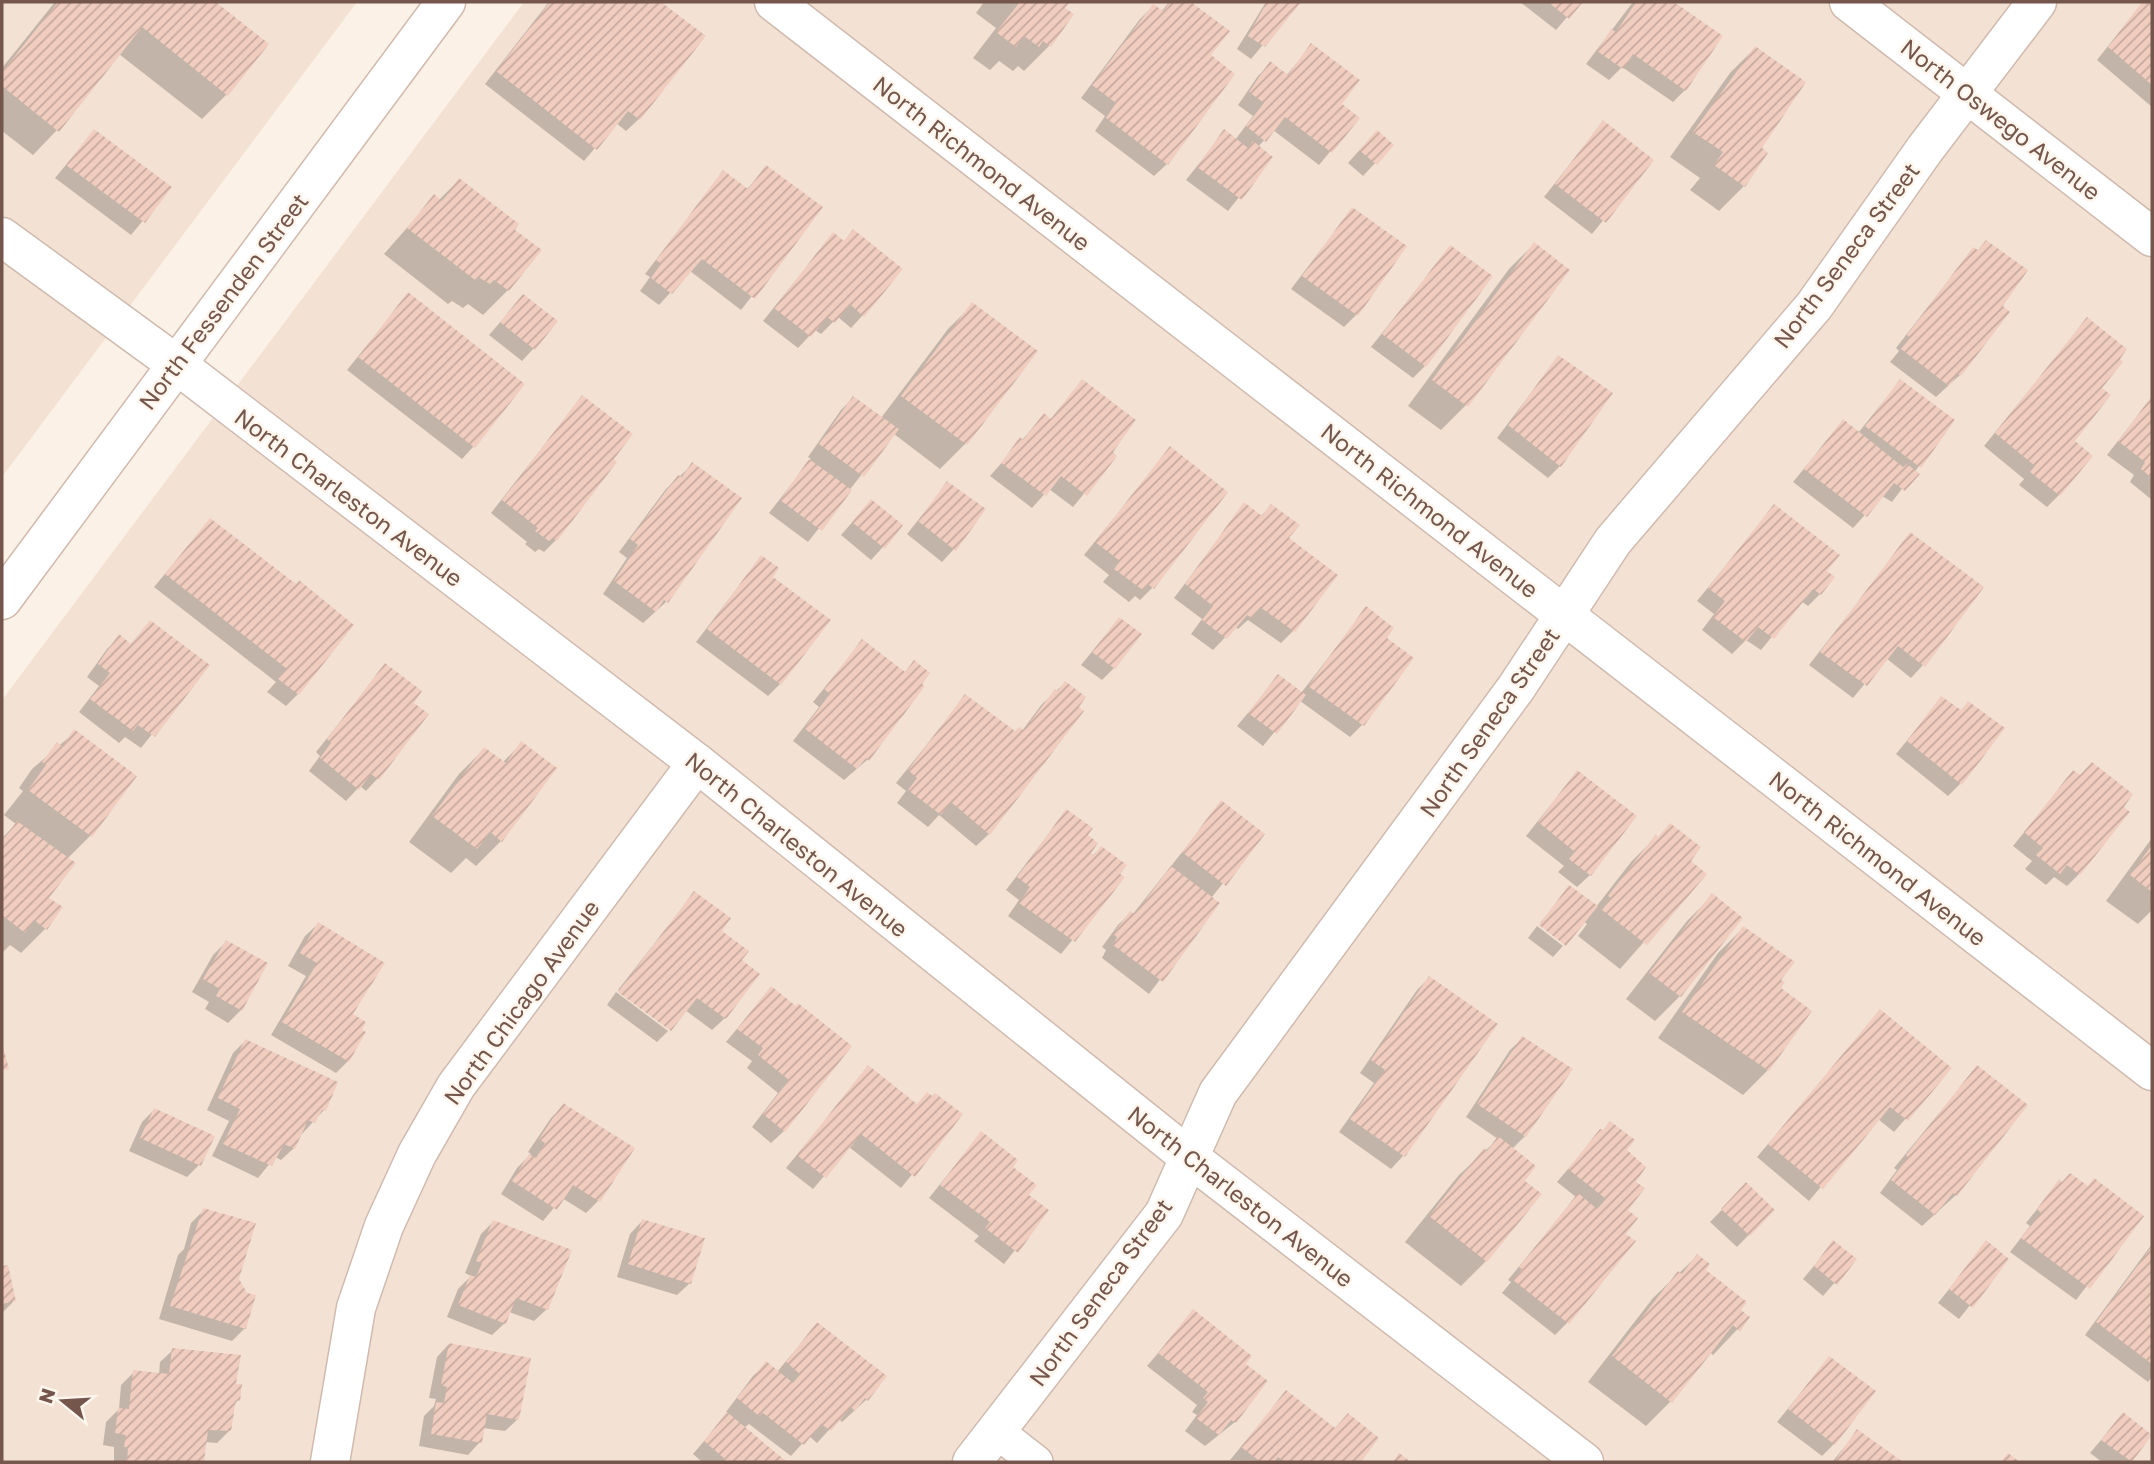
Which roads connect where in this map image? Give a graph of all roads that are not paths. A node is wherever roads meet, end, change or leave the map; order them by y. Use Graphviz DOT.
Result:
graph roads {
  1 [pos="446,2"];
  2 [pos="774,2"];
  3 [pos="1849,2"];
  4 [pos="2037,2"];
  5 [pos="1968,93"];
  6 [pos="2,237"];
  7 [pos="2152,237"];
  8 [pos="176,364"];
  9 [pos="2,600"];
  10 [pos="1565,614"];
  11 [pos="697,763"];
  12 [pos="2152,1071"];
  13 [pos="1189,1157"];
  14 [pos="996,1431"];
  15 [pos="330,1462"];
  16 [pos="972,1462"];
  17 [pos="1036,1462"];
  18 [pos="1584,1462"];
  1 -- 8 [label="street, North Fessenden Street"];
  2 -- 10 [label="street, North Richmond Avenue"];
  3 -- 5 [label="street, North Oswego Avenue"];
  4 -- 5 [label="street, North Seneca Street"];
  5 -- 7 [label="street, North Oswego Avenue"];
  5 -- 10 [label="street, North Seneca Street"];
  6 -- 8 [label="street, North Charleston Avenue"];
  8 -- 9 [label="street, North Fessenden Street"];
  8 -- 11 [label="street, North Charleston Avenue"];
  10 -- 12 [label="street, North Richmond Avenue"];
  10 -- 13 [label="street, North Seneca Street"];
  11 -- 13 [label="street, North Charleston Avenue"];
  11 -- 15 [label="street, North Chicago Avenue"];
  13 -- 14 [label="street, North Seneca Street"];
  13 -- 18 [label="street, North Charleston Avenue"];
  14 -- 16 [label="street, North Seneca Street"];
  14 -- 17 [label="lane"];
}
